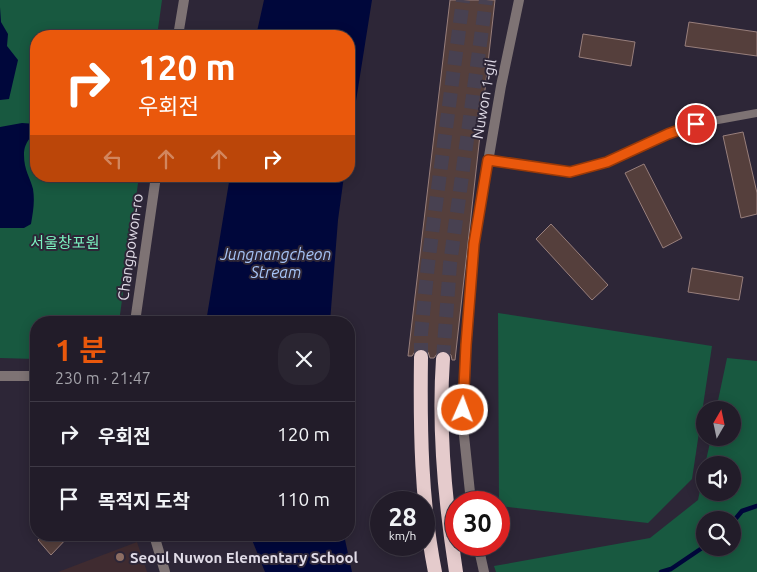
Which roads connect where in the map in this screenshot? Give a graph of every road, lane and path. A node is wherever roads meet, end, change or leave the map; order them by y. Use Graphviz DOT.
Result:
graph roads {
  1 [pos="184,0"];
  2 [pos="519,0"];
  3 [pos="179,30"];
  4 [pos="757,113"];
  5 [pos="488,160"];
  6 [pos="155,182"];
  7 [pos="136,316"];
  8 [pos="421,357"];
  9 [pos="443,359"];
  10 [pos="0,376"];
  11 [pos="30,376"];
  12 [pos="470,491"];
  13 [pos="156,541"];
  14 [pos="480,556"];
  15 [pos="165,572"];
  16 [pos="435,572"];
  17 [pos="456,572"];
  18 [pos="484,572"];
  1 -- 3 [label="street"];
  2 -- 5 [label="street, Nuwon 1-gil"];
  4 -- 5 [label="lane"];
  5 -- 12 [label="street, Nuwon 1-gil"];
  6 -- 7 [label="street, Changpowon-ro"];
  8 -- 16 [label="highway"];
  9 -- 17 [label="highway"];
  10 -- 11 [label="street"];
  13 -- 15 [label="street"];
  14 -- 18 [label="street"];
}
